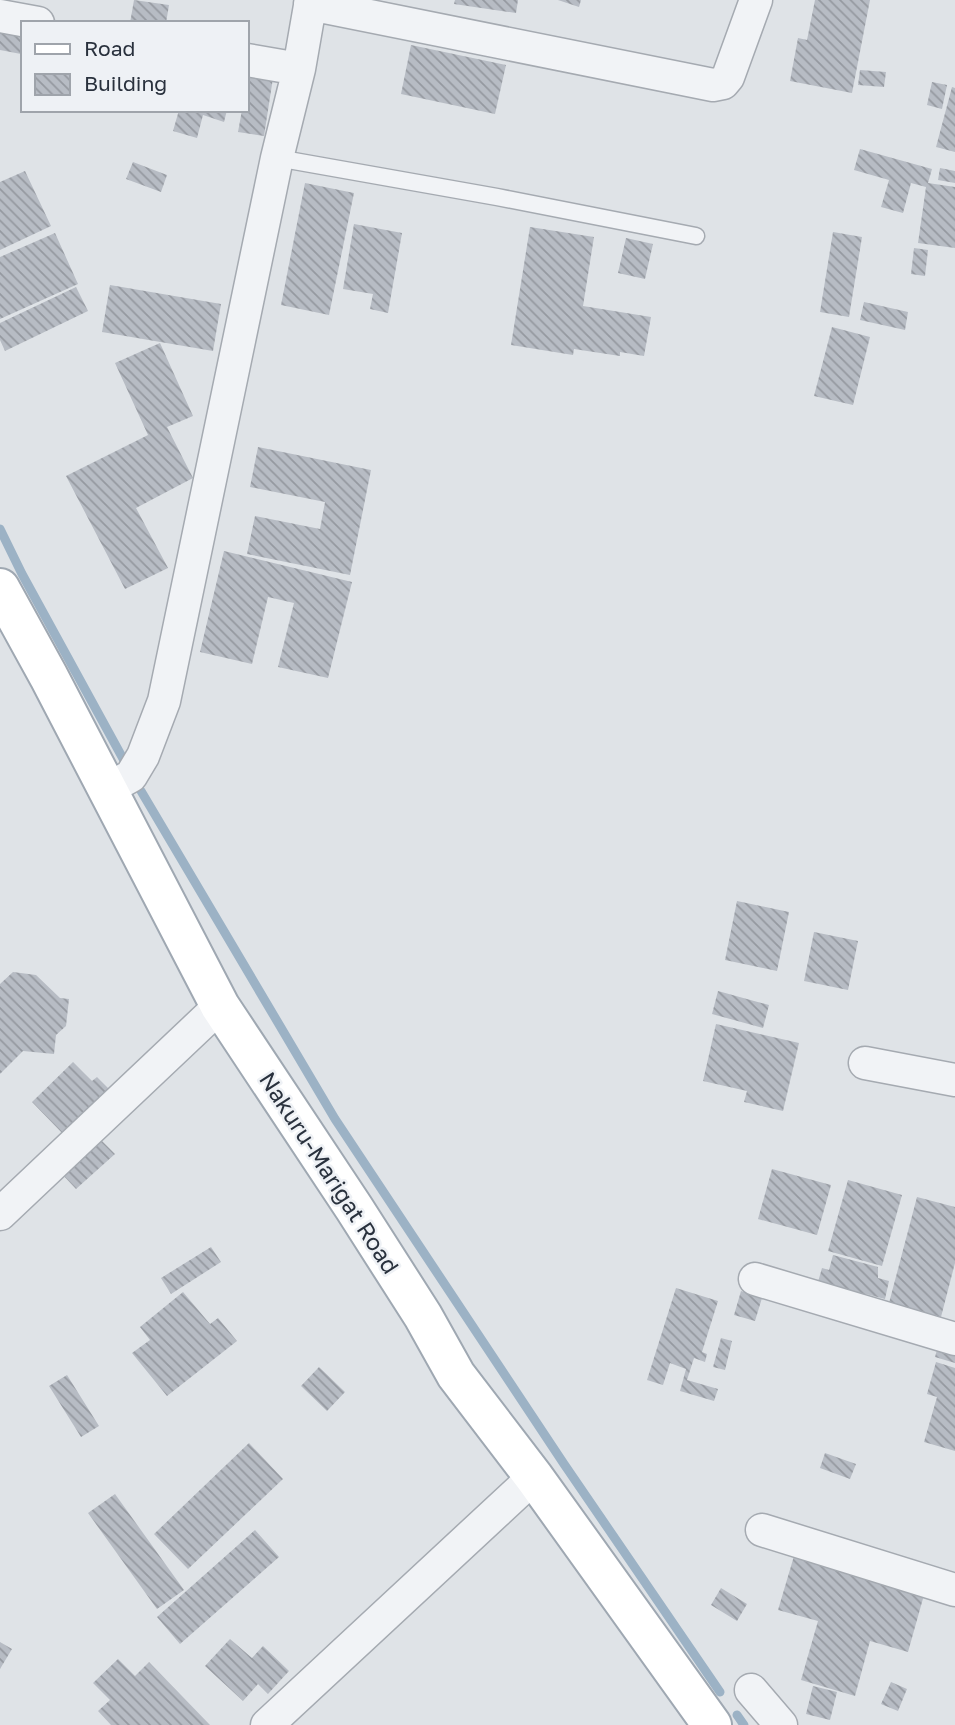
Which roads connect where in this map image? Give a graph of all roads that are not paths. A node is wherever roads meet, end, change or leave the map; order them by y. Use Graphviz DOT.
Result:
graph roads {
  1 [pos="756,0"];
  2 [pos="310,2"];
  3 [pos="0,16"];
  4 [pos="27,21"];
  5 [pos="248,60"];
  6 [pos="299,69"];
  7 [pos="277,158"];
  8 [pos="696,236"];
  9 [pos="0,588"];
  10 [pos="106,790"];
  11 [pos="220,1006"];
  12 [pos="864,1063"];
  13 [pos="955,1080"];
  14 [pos="0,1214"];
  15 [pos="755,1279"];
  16 [pos="955,1339"];
  17 [pos="534,1478"];
  18 [pos="762,1530"];
  19 [pos="955,1590"];
  20 [pos="751,1690"];
  21 [pos="267,1725"];
  22 [pos="712,1725"];
  23 [pos="780,1725"];
  1 -- 2 [label="street"];
  2 -- 6 [label="street"];
  3 -- 4 [label="street"];
  5 -- 6 [label="street"];
  6 -- 7 [label="street"];
  7 -- 8 [label="lane"];
  7 -- 10 [label="street"];
  9 -- 10 [label="main road, Nakuru-Marigat Road"];
  10 -- 11 [label="main road, Nakuru-Marigat Road"];
  11 -- 14 [label="street"];
  11 -- 17 [label="main road, Nakuru-Marigat Road"];
  12 -- 13 [label="street"];
  15 -- 16 [label="street"];
  17 -- 21 [label="street"];
  17 -- 22 [label="main road, Nakuru-Marigat Road"];
  18 -- 19 [label="street"];
  20 -- 23 [label="street"];
}
